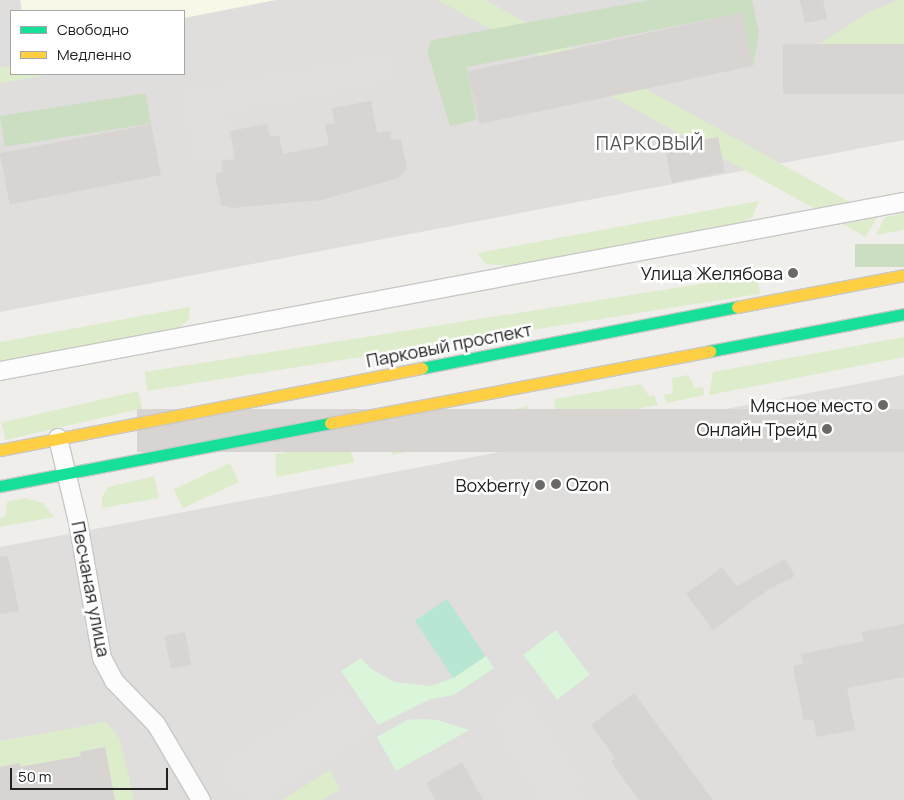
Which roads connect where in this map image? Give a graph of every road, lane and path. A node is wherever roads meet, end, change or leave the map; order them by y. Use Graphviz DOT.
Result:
graph roads {
  1 [pos="904,202"];
  2 [pos="904,275"];
  3 [pos="904,314"];
  4 [pos="0,371"];
  5 [pos="58,438"];
  6 [pos="0,450"];
  7 [pos="66,473"];
  8 [pos="0,486"];
  9 [pos="201,800"];
  1 -- 4 [label="street"];
  2 -- 5 [label="main road, Парковый проспект"];
  3 -- 7 [label="main road"];
  5 -- 6 [label="main road, Парковый проспект"];
  5 -- 7 [label="street, Песчаная улица"];
  7 -- 8 [label="main road"];
  7 -- 9 [label="street, Песчаная улица"];
}
